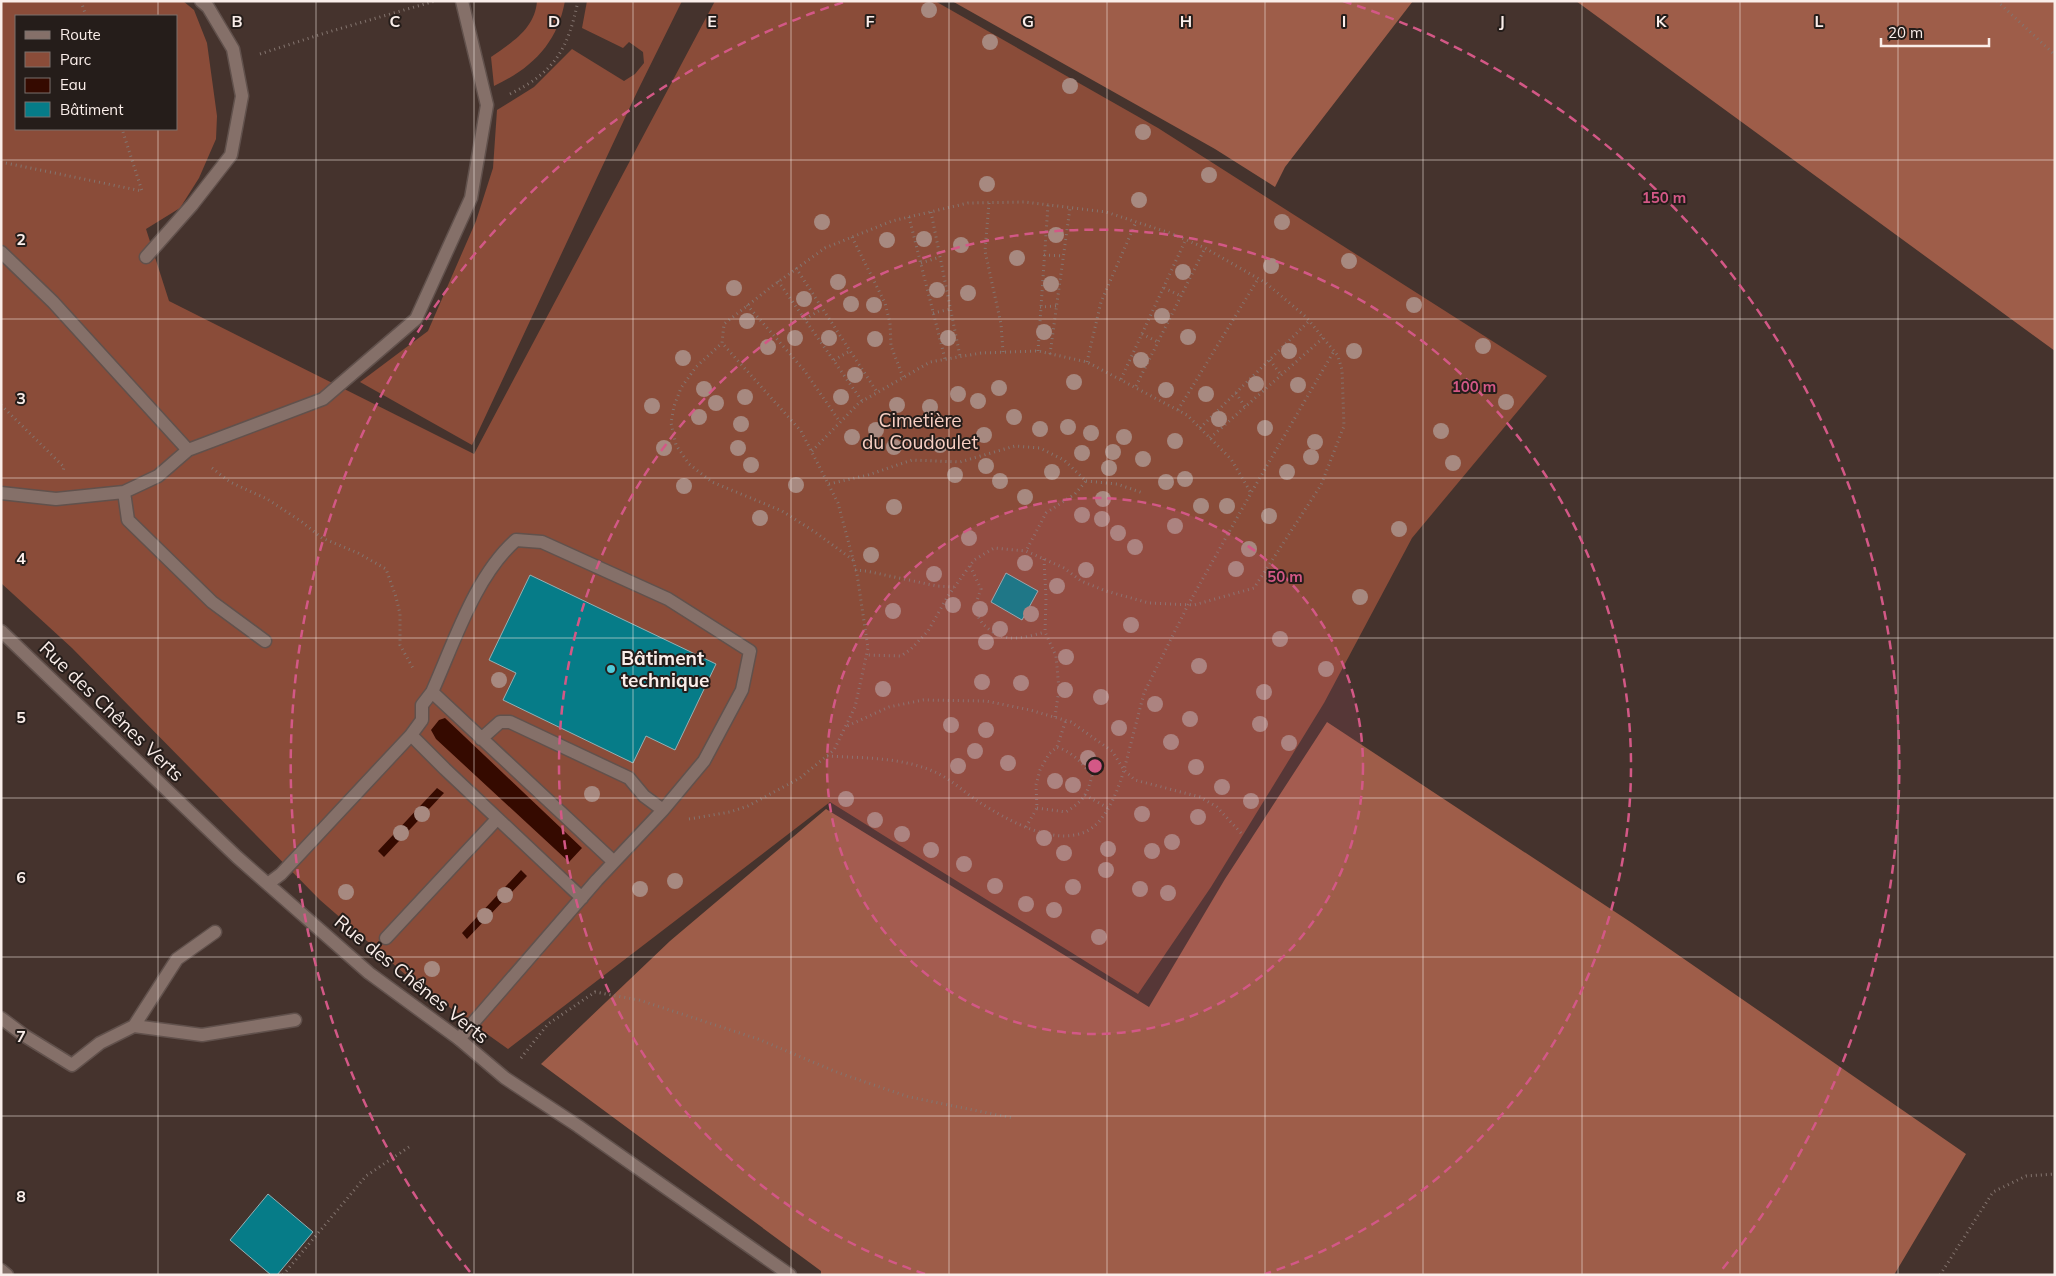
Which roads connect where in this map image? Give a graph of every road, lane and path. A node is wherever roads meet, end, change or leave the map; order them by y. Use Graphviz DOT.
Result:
graph roads {
  1 [pos="82,1"];
  2 [pos="201,1"];
  3 [pos="435,1"];
  4 [pos="462,1"];
  5 [pos="578,1"];
  6 [pos="1996,1"];
  7 [pos="86,15"];
  8 [pos="2055,55"];
  9 [pos="236,62"];
  10 [pos="487,105"];
  11 [pos="122,130"];
  12 [pos="1,162"];
  13 [pos="989,203"];
  14 [pos="1048,205"];
  15 [pos="1070,208"];
  16 [pos="931,212"];
  17 [pos="909,217"];
  18 [pos="1136,222"];
  19 [pos="852,237"];
  20 [pos="1186,240"];
  21 [pos="1205,248"];
  22 [pos="1,252"];
  23 [pos="1044,255"];
  24 [pos="1063,256"];
  25 [pos="146,257"];
  26 [pos="940,257"];
  27 [pos="920,263"];
  28 [pos="796,268"];
  29 [pos="1258,279"];
  30 [pos="778,281"];
  31 [pos="1164,288"];
  32 [pos="1181,296"];
  33 [pos="748,305"];
  34 [pos="1056,306"];
  35 [pos="1040,307"];
  36 [pos="822,309"];
  37 [pos="950,309"];
  38 [pos="933,314"];
  39 [pos="805,320"];
  40 [pos="1309,321"];
  41 [pos="1142,334"];
  42 [pos="1323,338"];
  43 [pos="1158,342"];
  44 [pos="722,343"];
  45 [pos="850,351"];
  46 [pos="1038,351"];
  47 [pos="1334,351"];
  48 [pos="1003,352"];
  49 [pos="1050,354"];
  50 [pos="960,356"];
  51 [pos="834,360"];
  52 [pos="945,360"];
  53 [pos="1270,360"];
  54 [pos="1087,362"];
  55 [pos="1281,375"];
  56 [pos="903,377"];
  57 [pos="1121,378"];
  58 [pos="1136,386"];
  59 [pos="877,392"];
  60 [pos="1236,393"];
  61 [pos="862,401"];
  62 [pos="1,404"];
  63 [pos="1245,407"];
  64 [pos="1178,410"];
  65 [pos="840,422"];
  66 [pos="1200,428"];
  67 [pos="1210,438"];
  68 [pos="188,450"];
  69 [pos="812,450"];
  70 [pos="1086,481"];
  71 [pos="829,484"];
  72 [pos="124,492"];
  73 [pos="1,493"];
  74 [pos="1143,493"];
  75 [pos="1251,493"];
  76 [pos="56,498"];
  77 [pos="1026,551"];
  78 [pos="1044,559"];
  79 [pos="853,560"];
  80 [pos="970,566"];
  81 [pos="855,570"];
  82 [pos="954,587"];
  83 [pos="1188,605"];
  84 [pos="1,631"];
  85 [pos="1045,632"];
  86 [pos="265,641"];
  87 [pos="866,655"];
  88 [pos="432,692"];
  89 [pos="1055,717"];
  90 [pos="1066,720"];
  91 [pos="845,727"];
  92 [pos="412,734"];
  93 [pos="481,739"];
  94 [pos="1057,747"];
  95 [pos="827,756"];
  96 [pos="1124,770"];
  97 [pos="1085,795"];
  98 [pos="1037,808"];
  99 [pos="1108,808"];
  100 [pos="663,810"];
  101 [pos="497,819"];
  102 [pos="1026,827"];
  103 [pos="1240,833"];
  104 [pos="614,862"];
  105 [pos="269,883"];
  106 [pos="582,898"];
  107 [pos="216,932"];
  108 [pos="386,938"];
  109 [pos="1,1018"];
  110 [pos="295,1020"];
  111 [pos="134,1026"];
  112 [pos="458,1039"];
  113 [pos="505,1078"];
  114 [pos="1013,1118"];
  115 [pos="409,1146"];
  116 [pos="2055,1174"];
  117 [pos="1,1270"];
  118 [pos="7,1275"];
  119 [pos="283,1275"];
  120 [pos="790,1275"];
  121 [pos="1940,1275"];
  1 -- 7 [label="path"];
  2 -- 9 [label="street"];
  3 -- 9 [label="path"];
  4 -- 10 [label="street"];
  5 -- 10 [label="path"];
  6 -- 8 [label="path"];
  9 -- 25 [label="street"];
  10 -- 68 [label="street"];
  11 -- 12 [label="path"];
  13 -- 14 [label="path"];
  13 -- 16 [label="path"];
  13 -- 48 [label="path"];
  14 -- 15 [label="path"];
  14 -- 23 [label="path"];
  15 -- 18 [label="path"];
  15 -- 24 [label="path"];
  16 -- 17 [label="path"];
  16 -- 26 [label="path"];
  17 -- 19 [label="path"];
  17 -- 27 [label="path"];
  18 -- 20 [label="path"];
  18 -- 54 [label="path"];
  19 -- 28 [label="path"];
  19 -- 56 [label="path"];
  20 -- 21 [label="path"];
  20 -- 31 [label="path"];
  21 -- 29 [label="path"];
  21 -- 32 [label="path"];
  22 -- 68 [label="street"];
  23 -- 24 [label="path"];
  23 -- 35 [label="path"];
  24 -- 34 [label="path"];
  26 -- 27 [label="path"];
  26 -- 37 [label="path"];
  27 -- 38 [label="path"];
  28 -- 30 [label="path"];
  28 -- 36 [label="path"];
  29 -- 40 [label="path"];
  29 -- 64 [label="path"];
  30 -- 33 [label="path"];
  30 -- 39 [label="path"];
  31 -- 32 [label="path"];
  31 -- 41 [label="path"];
  32 -- 43 [label="path"];
  33 -- 44 [label="path"];
  33 -- 65 [label="path"];
  34 -- 35 [label="path"];
  34 -- 49 [label="path"];
  35 -- 46 [label="path"];
  36 -- 39 [label="path"];
  36 -- 45 [label="path"];
  37 -- 38 [label="path"];
  37 -- 50 [label="path"];
  38 -- 52 [label="path"];
  39 -- 51 [label="path"];
  40 -- 42 [label="path"];
  40 -- 53 [label="path"];
  41 -- 43 [label="path"];
  41 -- 57 [label="path"];
  42 -- 47 [label="path"];
  42 -- 55 [label="path"];
  43 -- 58 [label="path"];
  44 -- 69 [label="path"];
  44 -- 79 [label="path"];
  45 -- 51 [label="path"];
  45 -- 59 [label="path"];
  46 -- 48 [label="path"];
  46 -- 49 [label="path"];
  47 -- 75 [label="path"];
  47 -- 83 [label="path"];
  48 -- 50 [label="path"];
  49 -- 54 [label="path"];
  50 -- 52 [label="path"];
  51 -- 61 [label="path"];
  52 -- 56 [label="path"];
  53 -- 55 [label="path"];
  53 -- 60 [label="path"];
  54 -- 57 [label="path"];
  55 -- 63 [label="path"];
  56 -- 59 [label="path"];
  57 -- 58 [label="path"];
  58 -- 64 [label="path"];
  59 -- 61 [label="path"];
  60 -- 63 [label="path"];
  60 -- 66 [label="path"];
  61 -- 65 [label="path"];
  62 -- 76 [label="path"];
  63 -- 67 [label="path"];
  64 -- 66 [label="path"];
  65 -- 69 [label="path"];
  66 -- 67 [label="path"];
  67 -- 75 [label="path"];
  68 -- 72 [label="street"];
  68 -- 88 [label="path"];
  69 -- 71 [label="path"];
  70 -- 71 [label="path"];
  70 -- 74 [label="path"];
  70 -- 77 [label="path"];
  71 -- 79 [label="path"];
  72 -- 76 [label="street"];
  72 -- 86 [label="street"];
  73 -- 76 [label="street"];
  75 -- 83 [label="path"];
  77 -- 78 [label="path"];
  77 -- 80 [label="path"];
  78 -- 83 [label="path"];
  78 -- 85 [label="path"];
  79 -- 81 [label="path"];
  80 -- 82 [label="path"];
  80 -- 85 [label="path"];
  81 -- 82 [label="path"];
  81 -- 87 [label="path"];
  82 -- 87 [label="path"];
  83 -- 96 [label="path"];
  84 -- 105 [label="street, Rue des Chênes Verts"];
  85 -- 89 [label="path"];
  87 -- 91 [label="path"];
  88 -- 92 [label="street"];
  88 -- 93 [label="street"];
  88 -- 100 [label="street"];
  89 -- 90 [label="path"];
  89 -- 91 [label="path"];
  90 -- 94 [label="path"];
  90 -- 96 [label="path"];
  91 -- 95 [label="path"];
  92 -- 101 [label="street"];
  92 -- 105 [label="street"];
  93 -- 100 [label="street"];
  93 -- 104 [label="street"];
  94 -- 97 [label="path"];
  94 -- 98 [label="path"];
  95 -- 100 [label="path"];
  95 -- 102 [label="path"];
  96 -- 99 [label="path"];
  96 -- 103 [label="path"];
  97 -- 98 [label="path"];
  97 -- 99 [label="path"];
  98 -- 102 [label="path"];
  99 -- 102 [label="path"];
  100 -- 104 [label="street"];
  101 -- 106 [label="street"];
  101 -- 108 [label="street"];
  104 -- 106 [label="street"];
  105 -- 112 [label="street, Rue des Chênes Verts"];
  106 -- 112 [label="street"];
  107 -- 111 [label="street"];
  109 -- 111 [label="street"];
  110 -- 111 [label="street"];
  112 -- 113 [label="street, Rue des Chênes Verts"];
  113 -- 114 [label="path"];
  113 -- 120 [label="street, Rue des Chênes Verts"];
  115 -- 119 [label="path"];
  116 -- 121 [label="path"];
  117 -- 118 [label="street"];
}
